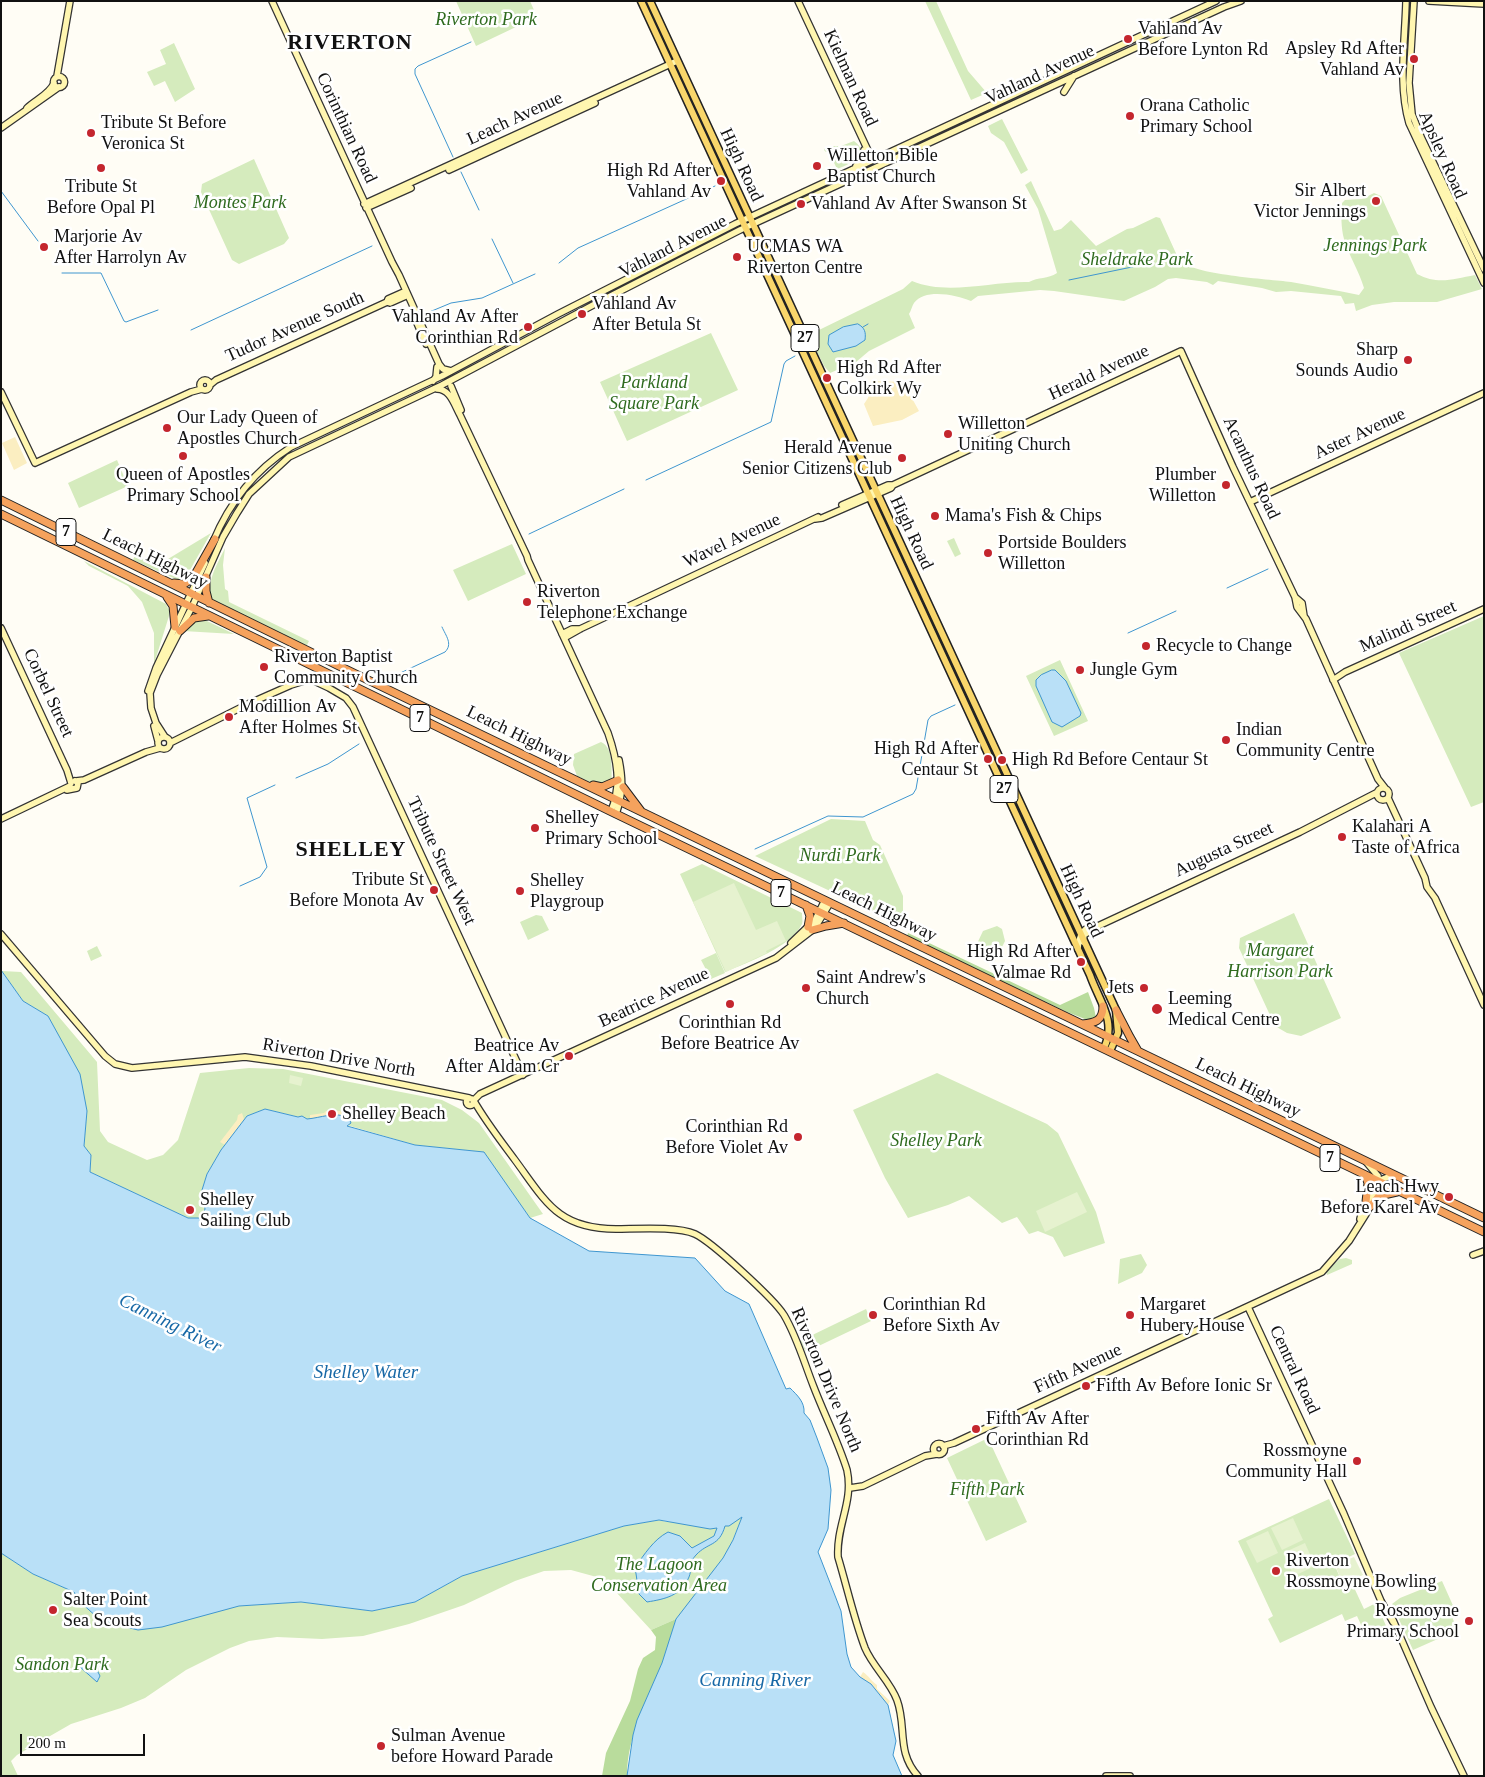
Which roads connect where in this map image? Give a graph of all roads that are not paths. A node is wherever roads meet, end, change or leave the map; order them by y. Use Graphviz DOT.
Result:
graph roads {
  1 [pos="70,1"];
  2 [pos="641,1"];
  3 [pos="650,1"];
  4 [pos="798,1"];
  5 [pos="1216,1"];
  6 [pos="1222,1"];
  7 [pos="1241,1"];
  8 [pos="1406,1"];
  9 [pos="1414,1"];
  10 [pos="1429,1"];
  11 [pos="272,3"];
  12 [pos="1484,4"];
  13 [pos="1211,13"];
  14 [pos="678,62"];
  15 [pos="671,66"];
  16 [pos="59,76"];
  17 [pos="1074,76"];
  18 [pos="56,85"];
  19 [pos="1064,92"];
  20 [pos="1,128"];
  21 [pos="862,140"];
  22 [pos="864,150"];
  23 [pos="872,158"];
  24 [pos="892,160"];
  25 [pos="853,169"];
  26 [pos="864,173"];
  27 [pos="365,206"];
  28 [pos="745,219"];
  29 [pos="752,224"];
  30 [pos="745,227"];
  31 [pos="1484,268"];
  32 [pos="1484,283"];
  33 [pos="406,294"];
  34 [pos="534,327"];
  35 [pos="537,334"];
  36 [pos="1182,352"];
  37 [pos="439,371"];
  38 [pos="451,371"];
  39 [pos="458,376"];
  40 [pos="434,381"];
  41 [pos="448,384"];
  42 [pos="433,390"];
  43 [pos="1,392"];
  44 [pos="1484,393"];
  45 [pos="411,399"];
  46 [pos="377,406"];
  47 [pos="482,460"];
  48 [pos="876,492"];
  49 [pos="869,495"];
  50 [pos="1,500"];
  51 [pos="1250,502"];
  52 [pos="1,514"];
  53 [pos="214,539"];
  54 [pos="206,577"];
  55 [pos="171,583"];
  56 [pos="166,595"];
  57 [pos="194,595"];
  58 [pos="210,602"];
  59 [pos="189,606"];
  60 [pos="1484,609"];
  61 [pos="209,616"];
  62 [pos="1,628"];
  63 [pos="177,629"];
  64 [pos="564,636"];
  65 [pos="1332,679"];
  66 [pos="168,740"];
  67 [pos="159,744"];
  68 [pos="1378,779"];
  69 [pos="618,780"];
  70 [pos="578,781"];
  71 [pos="74,784"];
  72 [pos="623,787"];
  73 [pos="1386,788"];
  74 [pos="1381,796"];
  75 [pos="618,801"];
  76 [pos="613,812"];
  77 [pos="641,812"];
  78 [pos="1,819"];
  79 [pos="827,901"];
  80 [pos="806,905"];
  81 [pos="822,913"];
  82 [pos="845,923"];
  83 [pos="1098,926"];
  84 [pos="810,929"];
  85 [pos="1082,931"];
  86 [pos="1,934"];
  87 [pos="1083,942"];
  88 [pos="1078,949"];
  89 [pos="1484,1005"];
  90 [pos="1104,1006"];
  91 [pos="1116,1010"];
  92 [pos="1082,1024"];
  93 [pos="1112,1039"];
  94 [pos="1107,1050"];
  95 [pos="1140,1052"];
  96 [pos="523,1073"];
  97 [pos="471,1101"];
  98 [pos="1366,1162"];
  99 [pos="1365,1175"];
  100 [pos="1393,1175"];
  101 [pos="1378,1181"];
  102 [pos="1400,1192"];
  103 [pos="1368,1205"];
  104 [pos="1484,1218"];
  105 [pos="1484,1232"];
  106 [pos="1484,1251"];
  107 [pos="1473,1255"];
  108 [pos="1248,1307"];
  109 [pos="944,1448"];
  110 [pos="935,1451"];
  111 [pos="850,1488"];
  112 [pos="918,1776"];
  113 [pos="1106,1776"];
  114 [pos="1130,1776"];
  115 [pos="1464,1776"];
  1 -- 16 [label="street"];
  2 -- 15 [label="main road, High Road / 27"];
  3 -- 14 [label="main road, High Road / 27"];
  4 -- 21 [label="street, Kielman Road"];
  5 -- 23 [label="street, Vahland Avenue"];
  6 -- 13 [label="street"];
  7 -- 13 [label="street, Vahland Avenue"];
  8 -- 32 [label="street, Apsley Road"];
  9 -- 31 [label="street, Apsley Road"];
  10 -- 12 [label="street"];
  11 -- 27 [label="street, Corinthian Road"];
  13 -- 17 [label="street, Vahland Avenue"];
  14 -- 15 [label="street, Leach Avenue"];
  14 -- 28 [label="main road, High Road / 27"];
  15 -- 27 [label="street, Leach Avenue"];
  15 -- 28 [label="main road, High Road / 27"];
  16 -- 18 [label="street"];
  16 -- 18 [label="street"];
  17 -- 19 [label="street"];
  17 -- 24 [label="street, Vahland Avenue"];
  18 -- 20 [label="street"];
  21 -- 22 [label="street, Kielman Road"];
  21 -- 23 [label="street, Kielman Road"];
  22 -- 23 [label="street, Kielman Road"];
  22 -- 25 [label="street"];
  23 -- 24 [label="street"];
  23 -- 25 [label="street, Vahland Avenue"];
  23 -- 26 [label="street"];
  24 -- 26 [label="street, Vahland Avenue"];
  25 -- 28 [label="street, Vahland Avenue"];
  26 -- 29 [label="street, Vahland Avenue"];
  27 -- 33 [label="street, Corinthian Road"];
  28 -- 29 [label="main road, High Road / 27"];
  28 -- 30 [label="main road, High Road / 27"];
  28 -- 34 [label="street, Vahland Avenue"];
  29 -- 30 [label="street, Vahland Avenue"];
  29 -- 48 [label="main road, High Road / 27"];
  30 -- 35 [label="street, Vahland Avenue"];
  30 -- 49 [label="main road, High Road / 27"];
  33 -- 37 [label="street, Corinthian Road"];
  33 -- 38 [label="street, Corinthian Road"];
  33 -- 43 [label="street, Tudor Avenue South"];
  34 -- 35 [label="street"];
  34 -- 38 [label="street, Vahland Avenue"];
  35 -- 39 [label="street, Vahland Avenue"];
  36 -- 48 [label="street, Herald Avenue"];
  36 -- 51 [label="street, Acanthus Road"];
  37 -- 38 [label="street, Vahland Avenue"];
  37 -- 39 [label="street"];
  37 -- 40 [label="street, Vahland Avenue"];
  37 -- 40 [label="street"];
  39 -- 41 [label="street, Vahland Avenue"];
  40 -- 41 [label="street"];
  40 -- 46 [label="street, Vahland Avenue"];
  41 -- 42 [label="street, Vahland Avenue"];
  41 -- 47 [label="street"];
  42 -- 45 [label="street, Vahland Avenue"];
  42 -- 47 [label="street"];
  44 -- 51 [label="street, Aster Avenue"];
  45 -- 46 [label="street"];
  45 -- 54 [label="street, Vahland Avenue"];
  46 -- 53 [label="street, Vahland Avenue"];
  47 -- 64 [label="street"];
  48 -- 49 [label="street, Herald Avenue"];
  48 -- 85 [label="main road, High Road / 27"];
  49 -- 64 [label="street, Wavel Avenue"];
  49 -- 88 [label="main road, High Road / 27"];
  50 -- 55 [label="highway, Leach Highway / 7"];
  51 -- 65 [label="street, Acanthus Road"];
  52 -- 56 [label="highway, Leach Highway / 7"];
  53 -- 55 [label="highway"];
  53 -- 57 [label="street, Vahland Avenue"];
  54 -- 57 [label="street, Vahland Avenue"];
  54 -- 58 [label="highway"];
  55 -- 57 [label="highway, Leach Highway / 7"];
  56 -- 59 [label="highway, Leach Highway / 7"];
  56 -- 63 [label="highway"];
  57 -- 58 [label="highway, Leach Highway / 7"];
  57 -- 59 [label="street, Vahland Avenue"];
  58 -- 70 [label="highway, Leach Highway / 7"];
  59 -- 61 [label="highway, Leach Highway / 7"];
  59 -- 63 [label="street, Vahland Avenue"];
  60 -- 65 [label="street, Malindi Street"];
  61 -- 63 [label="highway"];
  61 -- 76 [label="highway, Leach Highway / 7"];
  62 -- 71 [label="street, Corbel Street"];
  63 -- 66 [label="street"];
  63 -- 67 [label="street"];
  64 -- 69 [label="street"];
  64 -- 72 [label="street"];
  65 -- 68 [label="street, Acanthus Road"];
  66 -- 67 [label="street"];
  66 -- 67 [label="street"];
  66 -- 96 [label="street, Tribute Street West"];
  67 -- 71 [label="street"];
  68 -- 73 [label="street, Acanthus Road"];
  68 -- 74 [label="street, Acanthus Road"];
  69 -- 70 [label="highway"];
  69 -- 75 [label="street"];
  70 -- 75 [label="highway, Leach Highway / 7"];
  71 -- 78 [label="street"];
  72 -- 75 [label="street"];
  72 -- 77 [label="highway"];
  73 -- 74 [label="street"];
  73 -- 74 [label="street, Acanthus Road"];
  74 -- 83 [label="street, Augusta Street"];
  74 -- 89 [label="street, Acanthus Road"];
  75 -- 76 [label="street"];
  75 -- 77 [label="highway, Leach Highway / 7"];
  76 -- 80 [label="highway, Leach Highway / 7"];
  77 -- 79 [label="highway, Leach Highway / 7"];
  79 -- 81 [label="street, Beatrice Avenue"];
  79 -- 92 [label="highway, Leach Highway / 7"];
  80 -- 81 [label="highway, Leach Highway / 7"];
  80 -- 84 [label="highway"];
  81 -- 82 [label="highway, Leach Highway / 7"];
  81 -- 84 [label="street, Beatrice Avenue"];
  82 -- 84 [label="highway"];
  82 -- 94 [label="highway, Leach Highway / 7"];
  83 -- 85 [label="street, Augusta Street"];
  83 -- 87 [label="street, Augusta Street"];
  84 -- 96 [label="street, Beatrice Avenue"];
  85 -- 87 [label="main road, High Road / 27"];
  85 -- 88 [label="street"];
  86 -- 97 [label="street, Riverton Drive North"];
  87 -- 91 [label="main road, High Road / 27"];
  88 -- 90 [label="main road, High Road / 27"];
  90 -- 92 [label="highway"];
  90 -- 93 [label="main road, High Road / 27"];
  91 -- 93 [label="main road, High Road / 27"];
  91 -- 95 [label="highway, 27"];
  92 -- 93 [label="highway, Leach Highway / 7"];
  93 -- 94 [label="main road, High Road / 27"];
  93 -- 95 [label="highway, Leach Highway / 7"];
  94 -- 99 [label="highway, Leach Highway / 7"];
  95 -- 98 [label="highway, Leach Highway / 7"];
  96 -- 97 [label="street, Beatrice Avenue"];
  97 -- 111 [label="street, Riverton Drive North"];
  98 -- 100 [label="highway, Leach Highway / 7"];
  98 -- 101 [label="street"];
  99 -- 101 [label="highway, Leach Highway / 7"];
  99 -- 103 [label="highway"];
  100 -- 101 [label="street"];
  100 -- 104 [label="highway, Leach Highway / 7"];
  101 -- 102 [label="highway, Leach Highway / 7"];
  101 -- 103 [label="street, Fifth Avenue"];
  102 -- 103 [label="highway"];
  102 -- 105 [label="highway, Leach Highway / 7"];
  103 -- 108 [label="street, Fifth Avenue"];
  106 -- 107 [label="street"];
  108 -- 109 [label="street, Fifth Avenue"];
  108 -- 115 [label="street, Central Road"];
  109 -- 110 [label="street"];
  109 -- 110 [label="street"];
  110 -- 111 [label="street"];
  111 -- 112 [label="street, Riverton Drive North"];
  113 -- 114 [label="street"];
}
